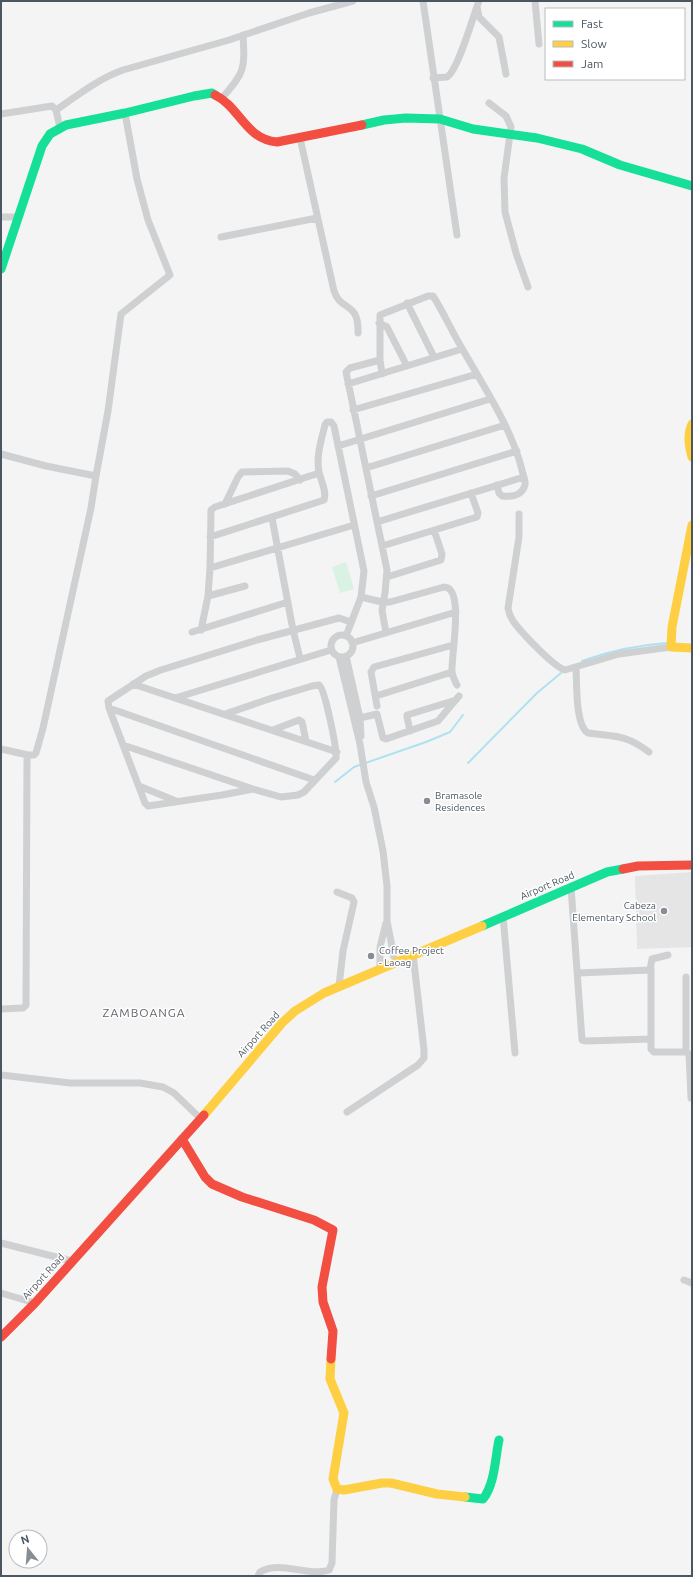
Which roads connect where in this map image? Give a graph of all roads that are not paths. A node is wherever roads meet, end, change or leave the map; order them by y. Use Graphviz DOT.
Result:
graph roads {
  1 [pos="353,1"];
  2 [pos="423,1"];
  3 [pos="534,1"];
  4 [pos="478,4"];
  5 [pos="243,36"];
  6 [pos="539,44"];
  7 [pos="506,74"];
  8 [pos="434,78"];
  9 [pos="222,98"];
  10 [pos="489,102"];
  11 [pos="56,110"];
  12 [pos="125,113"];
  13 [pos="1,114"];
  14 [pos="440,118"];
  15 [pos="60,128"];
  16 [pos="511,134"];
  17 [pos="300,138"];
  18 [pos="692,186"];
  19 [pos="1,217"];
  20 [pos="19,217"];
  21 [pos="317,218"];
  22 [pos="457,235"];
  23 [pos="221,237"];
  24 [pos="1,269"];
  25 [pos="528,287"];
  26 [pos="407,303"];
  27 [pos="379,323"];
  28 [pos="358,333"];
  29 [pos="462,349"];
  30 [pos="434,357"];
  31 [pos="380,360"];
  32 [pos="407,366"];
  33 [pos="382,374"];
  34 [pos="477,374"];
  35 [pos="348,384"];
  36 [pos="490,400"];
  37 [pos="353,410"];
  38 [pos="692,424"];
  39 [pos="505,425"];
  40 [pos="359,439"];
  41 [pos="338,446"];
  42 [pos="517,451"];
  43 [pos="1,454"];
  44 [pos="692,457"];
  45 [pos="366,468"];
  46 [pos="319,473"];
  47 [pos="96,476"];
  48 [pos="524,476"];
  49 [pos="300,480"];
  50 [pos="497,485"];
  51 [pos="472,493"];
  52 [pos="371,496"];
  53 [pos="225,504"];
  54 [pos="519,514"];
  55 [pos="272,518"];
  56 [pos="377,522"];
  57 [pos="354,525"];
  58 [pos="692,525"];
  59 [pos="434,530"];
  60 [pos="210,537"];
  61 [pos="382,546"];
  62 [pos="278,548"];
  63 [pos="210,568"];
  64 [pos="387,577"];
  65 [pos="245,586"];
  66 [pos="208,596"];
  67 [pos="361,597"];
  68 [pos="288,602"];
  69 [pos="382,602"];
  70 [pos="456,612"];
  71 [pos="351,622"];
  72 [pos="201,630"];
  73 [pos="293,630"];
  74 [pos="192,632"];
  75 [pos="386,633"];
  76 [pos="346,636"];
  77 [pos="352,643"];
  78 [pos="453,645"];
  79 [pos="671,647"];
  80 [pos="692,648"];
  81 [pos="331,650"];
  82 [pos="342,656"];
  83 [pos="300,658"];
  84 [pos="576,668"];
  85 [pos="452,672"];
  86 [pos="133,684"];
  87 [pos="457,685"];
  88 [pos="350,688"];
  89 [pos="376,696"];
  90 [pos="175,698"];
  91 [pos="377,706"];
  92 [pos="109,708"];
  93 [pos="225,714"];
  94 [pos="360,718"];
  95 [pos="273,730"];
  96 [pos="410,731"];
  97 [pos="306,741"];
  98 [pos="360,744"];
  99 [pos="123,745"];
  100 [pos="1,749"];
  101 [pos="337,752"];
  102 [pos="649,752"];
  103 [pos="28,754"];
  104 [pos="314,780"];
  105 [pos="139,786"];
  106 [pos="253,789"];
  107 [pos="176,801"];
  108 [pos="692,865"];
  109 [pos="571,887"];
  110 [pos="337,892"];
  111 [pos="503,916"];
  112 [pos="387,921"];
  113 [pos="413,954"];
  114 [pos="668,955"];
  115 [pos="395,962"];
  116 [pos="380,969"];
  117 [pos="651,969"];
  118 [pos="578,972"];
  119 [pos="686,977"];
  120 [pos="339,986"];
  121 [pos="1,1009"];
  122 [pos="651,1039"];
  123 [pos="686,1052"];
  124 [pos="515,1053"];
  125 [pos="1,1075"];
  126 [pos="691,1098"];
  127 [pos="347,1112"];
  128 [pos="200,1119"];
  129 [pos="182,1139"];
  130 [pos="1,1243"];
  131 [pos="72,1261"];
  132 [pos="684,1280"];
  133 [pos="692,1282"];
  134 [pos="1,1293"];
  135 [pos="35,1303"];
  136 [pos="1,1337"];
  137 [pos="499,1440"];
  138 [pos="337,1489"];
  139 [pos="258,1576"];
  1 -- 5 [label="street"];
  2 -- 8 [label="street"];
  3 -- 6 [label="street"];
  4 -- 7 [label="street"];
  4 -- 8 [label="street"];
  5 -- 9 [label="street"];
  5 -- 11 [label="street"];
  8 -- 14 [label="street"];
  9 -- 12 [label="street"];
  9 -- 17 [label="street"];
  10 -- 16 [label="street"];
  11 -- 13 [label="street"];
  11 -- 15 [label="street"];
  12 -- 15 [label="street"];
  12 -- 47 [label="street"];
  14 -- 16 [label="street"];
  14 -- 17 [label="street"];
  14 -- 22 [label="street"];
  15 -- 20 [label="street"];
  16 -- 18 [label="street"];
  16 -- 25 [label="street"];
  17 -- 21 [label="street"];
  19 -- 20 [label="street"];
  20 -- 24 [label="street"];
  21 -- 23 [label="street"];
  21 -- 28 [label="street"];
  26 -- 27 [label="street"];
  26 -- 29 [label="street"];
  26 -- 30 [label="street"];
  27 -- 31 [label="street"];
  27 -- 32 [label="street"];
  29 -- 30 [label="street"];
  29 -- 34 [label="street"];
  30 -- 32 [label="street"];
  31 -- 33 [label="street"];
  31 -- 35 [label="street"];
  32 -- 33 [label="street"];
  33 -- 35 [label="street"];
  34 -- 36 [label="street"];
  34 -- 37 [label="street"];
  35 -- 37 [label="street"];
  36 -- 39 [label="street"];
  36 -- 40 [label="street"];
  37 -- 40 [label="street"];
  38 -- 44 [label="street"];
  39 -- 42 [label="street"];
  39 -- 45 [label="street"];
  40 -- 41 [label="street"];
  40 -- 45 [label="street"];
  41 -- 46 [label="street"];
  41 -- 57 [label="street"];
  42 -- 48 [label="street"];
  42 -- 52 [label="street"];
  43 -- 47 [label="street"];
  45 -- 52 [label="street"];
  46 -- 49 [label="street"];
  46 -- 55 [label="street"];
  47 -- 103 [label="street"];
  48 -- 50 [label="street"];
  48 -- 50 [label="street"];
  49 -- 53 [label="street"];
  49 -- 53 [label="street"];
  50 -- 51 [label="street"];
  51 -- 56 [label="street"];
  51 -- 59 [label="street"];
  52 -- 56 [label="street"];
  53 -- 60 [label="street"];
  54 -- 84 [label="street"];
  55 -- 60 [label="street"];
  55 -- 62 [label="street"];
  56 -- 61 [label="street"];
  57 -- 62 [label="street"];
  57 -- 67 [label="street"];
  58 -- 79 [label="street"];
  59 -- 61 [label="street"];
  59 -- 64 [label="street"];
  60 -- 63 [label="street"];
  61 -- 64 [label="street"];
  62 -- 63 [label="street"];
  62 -- 68 [label="street"];
  63 -- 66 [label="street"];
  64 -- 69 [label="street"];
  65 -- 66 [label="street"];
  66 -- 72 [label="street"];
  67 -- 69 [label="street"];
  67 -- 71 [label="street"];
  68 -- 72 [label="street"];
  68 -- 73 [label="street"];
  69 -- 70 [label="street"];
  69 -- 75 [label="street"];
  70 -- 75 [label="street"];
  70 -- 78 [label="street"];
  71 -- 73 [label="street"];
  71 -- 76 [label="street"];
  72 -- 74 [label="street"];
  73 -- 83 [label="street"];
  73 -- 86 [label="street"];
  75 -- 77 [label="street"];
  76 -- 77 [label="street"];
  76 -- 81 [label="street"];
  77 -- 82 [label="street"];
  78 -- 85 [label="street"];
  78 -- 89 [label="street"];
  79 -- 80 [label="street"];
  79 -- 84 [label="street"];
  81 -- 82 [label="street"];
  81 -- 83 [label="street"];
  82 -- 88 [label="street"];
  83 -- 90 [label="street"];
  84 -- 102 [label="street"];
  85 -- 87 [label="street"];
  85 -- 89 [label="street"];
  86 -- 90 [label="street"];
  86 -- 92 [label="street"];
  88 -- 94 [label="street"];
  88 -- 98 [label="street"];
  89 -- 91 [label="street"];
  90 -- 93 [label="street"];
  92 -- 99 [label="street"];
  92 -- 104 [label="street"];
  93 -- 95 [label="street"];
  93 -- 101 [label="street"];
  94 -- 96 [label="street"];
  94 -- 98 [label="street"];
  95 -- 97 [label="street"];
  95 -- 97 [label="street"];
  96 -- 96 [label="street"];
  97 -- 101 [label="street"];
  98 -- 112 [label="street"];
  99 -- 105 [label="street"];
  99 -- 106 [label="street"];
  100 -- 103 [label="street"];
  101 -- 104 [label="street"];
  103 -- 121 [label="street"];
  104 -- 106 [label="street"];
  105 -- 107 [label="street"];
  105 -- 107 [label="street"];
  106 -- 107 [label="street"];
  108 -- 109 [label="street, Airport Road"];
  109 -- 111 [label="street, Airport Road"];
  109 -- 118 [label="street"];
  110 -- 120 [label="street"];
  111 -- 113 [label="street, Airport Road"];
  111 -- 124 [label="street"];
  112 -- 115 [label="street"];
  112 -- 116 [label="street"];
  113 -- 115 [label="street, Airport Road"];
  113 -- 127 [label="street"];
  114 -- 117 [label="street"];
  115 -- 116 [label="street, Airport Road"];
  116 -- 120 [label="street, Airport Road"];
  117 -- 118 [label="street"];
  117 -- 122 [label="street"];
  118 -- 122 [label="street"];
  119 -- 123 [label="street"];
  120 -- 128 [label="street, Airport Road"];
  122 -- 123 [label="street"];
  123 -- 126 [label="street"];
  125 -- 128 [label="street"];
  128 -- 129 [label="street, Airport Road"];
  129 -- 131 [label="street, Airport Road"];
  129 -- 138 [label="street"];
  130 -- 131 [label="street"];
  131 -- 135 [label="street, Airport Road"];
  132 -- 133 [label="street"];
  134 -- 135 [label="street"];
  135 -- 136 [label="street, Airport Road"];
  137 -- 138 [label="street"];
  138 -- 139 [label="street"];
}
